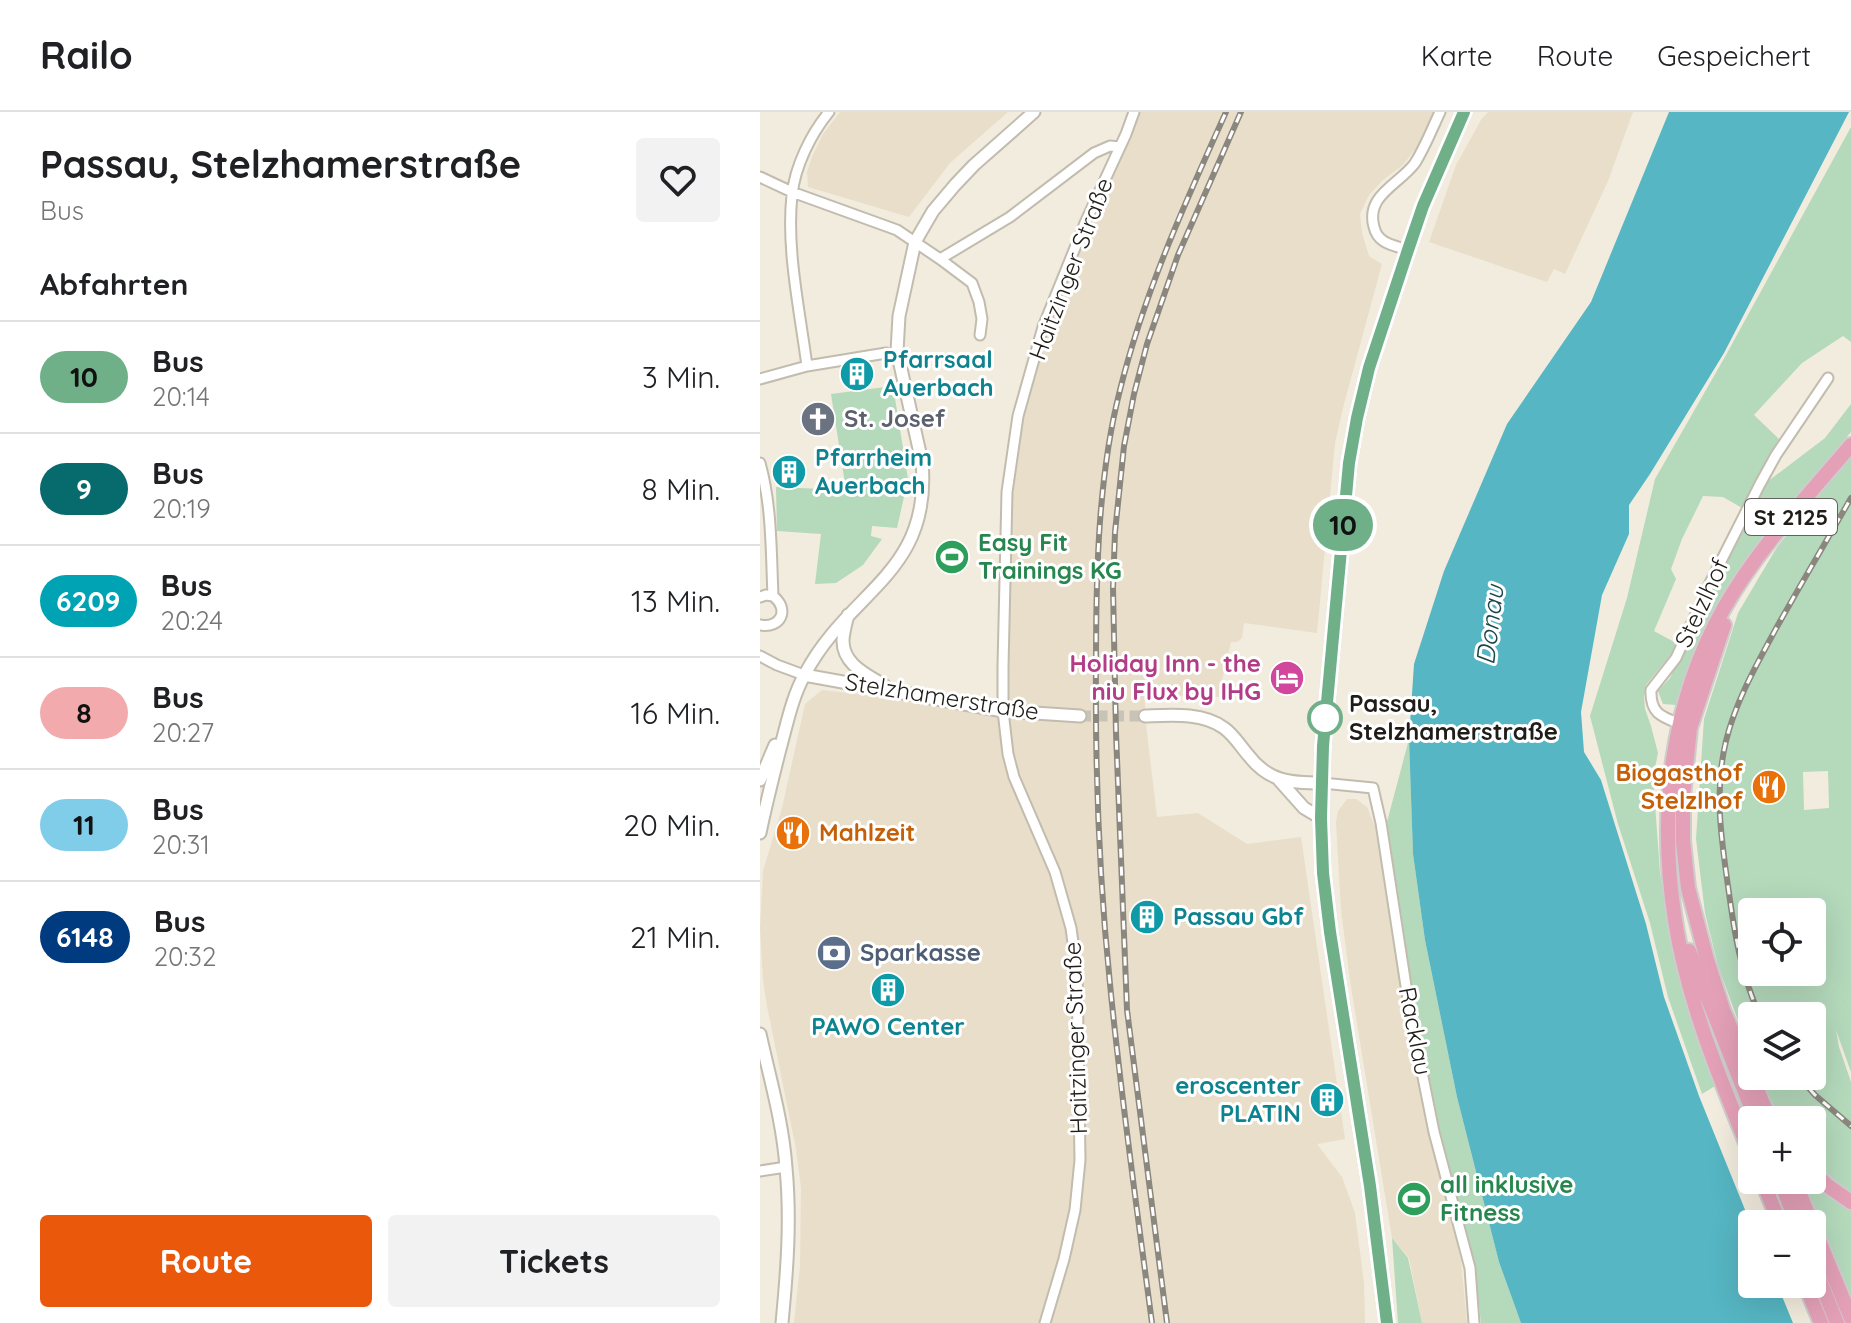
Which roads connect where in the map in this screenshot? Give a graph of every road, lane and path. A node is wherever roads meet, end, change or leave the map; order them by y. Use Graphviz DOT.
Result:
graph roads {
  1 [pos="829,112"];
  2 [pos="1034,112"];
  3 [pos="1134,112"];
  4 [pos="1440,112"];
  5 [pos="1464,112"];
  6 [pos="1120,147"];
  7 [pos="760,177"];
  8 [pos="792,192"];
  9 [pos="915,242"];
  10 [pos="1408,250"];
  11 [pos="940,259"];
  12 [pos="980,335"];
  13 [pos="886,353"];
  14 [pos="807,366"];
  15 [pos="1828,378"];
  16 [pos="760,379"];
  17 [pos="1851,445"];
  18 [pos="760,463"];
  19 [pos="773,596"];
  20 [pos="760,597"];
  21 [pos="848,615"];
  22 [pos="760,625"];
  23 [pos="760,656"];
  24 [pos="804,675"];
  25 [pos="892,690"];
  26 [pos="791,707"];
  27 [pos="1003,711"];
  28 [pos="1080,716"];
  29 [pos="1145,716"];
  30 [pos="1684,726"];
  31 [pos="760,780"];
  32 [pos="1279,780"];
  33 [pos="1322,783"];
  34 [pos="1321,818"];
  35 [pos="760,828"];
  36 [pos="1673,905"];
  37 [pos="760,1034"];
  38 [pos="1750,1106"];
  39 [pos="1764,1106"];
  40 [pos="1738,1122"];
  41 [pos="786,1167"];
  42 [pos="760,1171"];
  43 [pos="1826,1184"];
  44 [pos="1800,1194"];
  45 [pos="1851,1202"];
  46 [pos="1826,1296"];
  47 [pos="1811,1298"];
  48 [pos="1851,1318"];
  49 [pos="782,1323"];
  50 [pos="1045,1323"];
  51 [pos="1387,1323"];
  52 [pos="1474,1323"];
  53 [pos="1821,1323"];
  54 [pos="1837,1323"];
  1 -- 8 [label="street"];
  2 -- 9 [label="street"];
  3 -- 6 [label="street, Haitzinger Straße"];
  4 -- 10 [label="street"];
  5 -- 10 [label="main road"];
  6 -- 11 [label="street"];
  6 -- 27 [label="street, Haitzinger Straße"];
  7 -- 8 [label="street"];
  8 -- 9 [label="street"];
  8 -- 14 [label="street"];
  9 -- 11 [label="street"];
  9 -- 21 [label="street"];
  10 -- 33 [label="main road"];
  11 -- 12 [label="street"];
  13 -- 14 [label="street"];
  14 -- 16 [label="street"];
  15 -- 30 [label="street, Stelzlhof"];
  17 -- 30 [label="main road, St 2125"];
  18 -- 19 [label="street"];
  19 -- 20 [label="street"];
  19 -- 22 [label="street"];
  21 -- 24 [label="street"];
  21 -- 25 [label="street"];
  23 -- 24 [label="street"];
  24 -- 25 [label="street, Stelzhamerstraße"];
  24 -- 26 [label="street"];
  25 -- 27 [label="street, Stelzhamerstraße"];
  26 -- 31 [label="street"];
  26 -- 35 [label="street"];
  27 -- 28 [label="street, Stelzhamerstraße"];
  27 -- 50 [label="street, Haitzinger Straße"];
  29 -- 32 [label="street"];
  30 -- 36 [label="main road, St 2125"];
  30 -- 39 [label="main road, St 2125"];
  32 -- 33 [label="street"];
  32 -- 34 [label="street"];
  33 -- 34 [label="main road"];
  33 -- 52 [label="street, Racklau"];
  34 -- 51 [label="main road"];
  36 -- 38 [label="main road"];
  36 -- 40 [label="main road"];
  37 -- 41 [label="street"];
  41 -- 42 [label="street"];
  41 -- 49 [label="street"];
  43 -- 45 [label="main road"];
  44 -- 48 [label="main road"];
  46 -- 54 [label="main road"];
  47 -- 53 [label="main road"];
}
